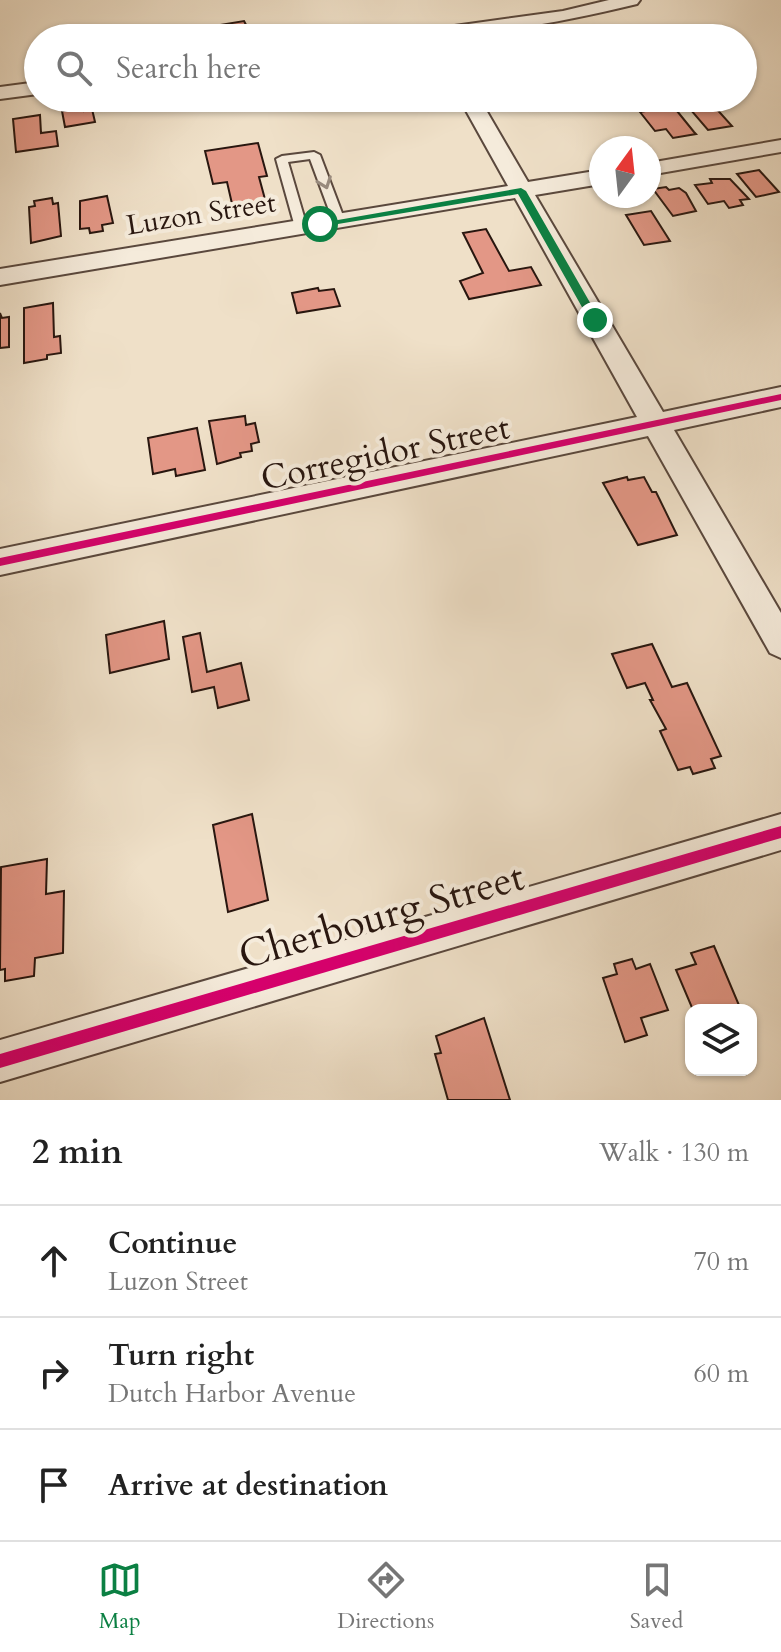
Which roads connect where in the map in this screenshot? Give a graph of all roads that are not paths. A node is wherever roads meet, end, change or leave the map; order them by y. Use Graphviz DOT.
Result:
graph roads {
  1 [pos="631,0"];
  2 [pos="509,24"];
  3 [pos="24,90"];
  4 [pos="0,93"];
  5 [pos="477,112"];
  6 [pos="781,146"];
  7 [pos="661,167"];
  8 [pos="589,179"];
  9 [pos="521,191"];
  10 [pos="339,221"];
  11 [pos="301,227"];
  12 [pos="0,277"];
  13 [pos="781,397"];
  14 [pos="654,423"];
  15 [pos="0,562"];
  16 [pos="781,643"];
  17 [pos="781,832"];
  18 [pos="0,1061"];
  1 -- 2 [label="street"];
  3 -- 4 [label="street"];
  5 -- 9 [label="street"];
  6 -- 7 [label="street"];
  8 -- 9 [label="street, Luzon Street"];
  9 -- 10 [label="street, Luzon Street"];
  9 -- 14 [label="street"];
  10 -- 11 [label="street, Luzon Street"];
  11 -- 10 [label="lane, one-way"];
  11 -- 12 [label="street, Luzon Street"];
  13 -- 14 [label="street, Corregidor Street"];
  14 -- 15 [label="street, Corregidor Street"];
  14 -- 16 [label="street"];
  17 -- 18 [label="street, Cherbourg Street"];
}
